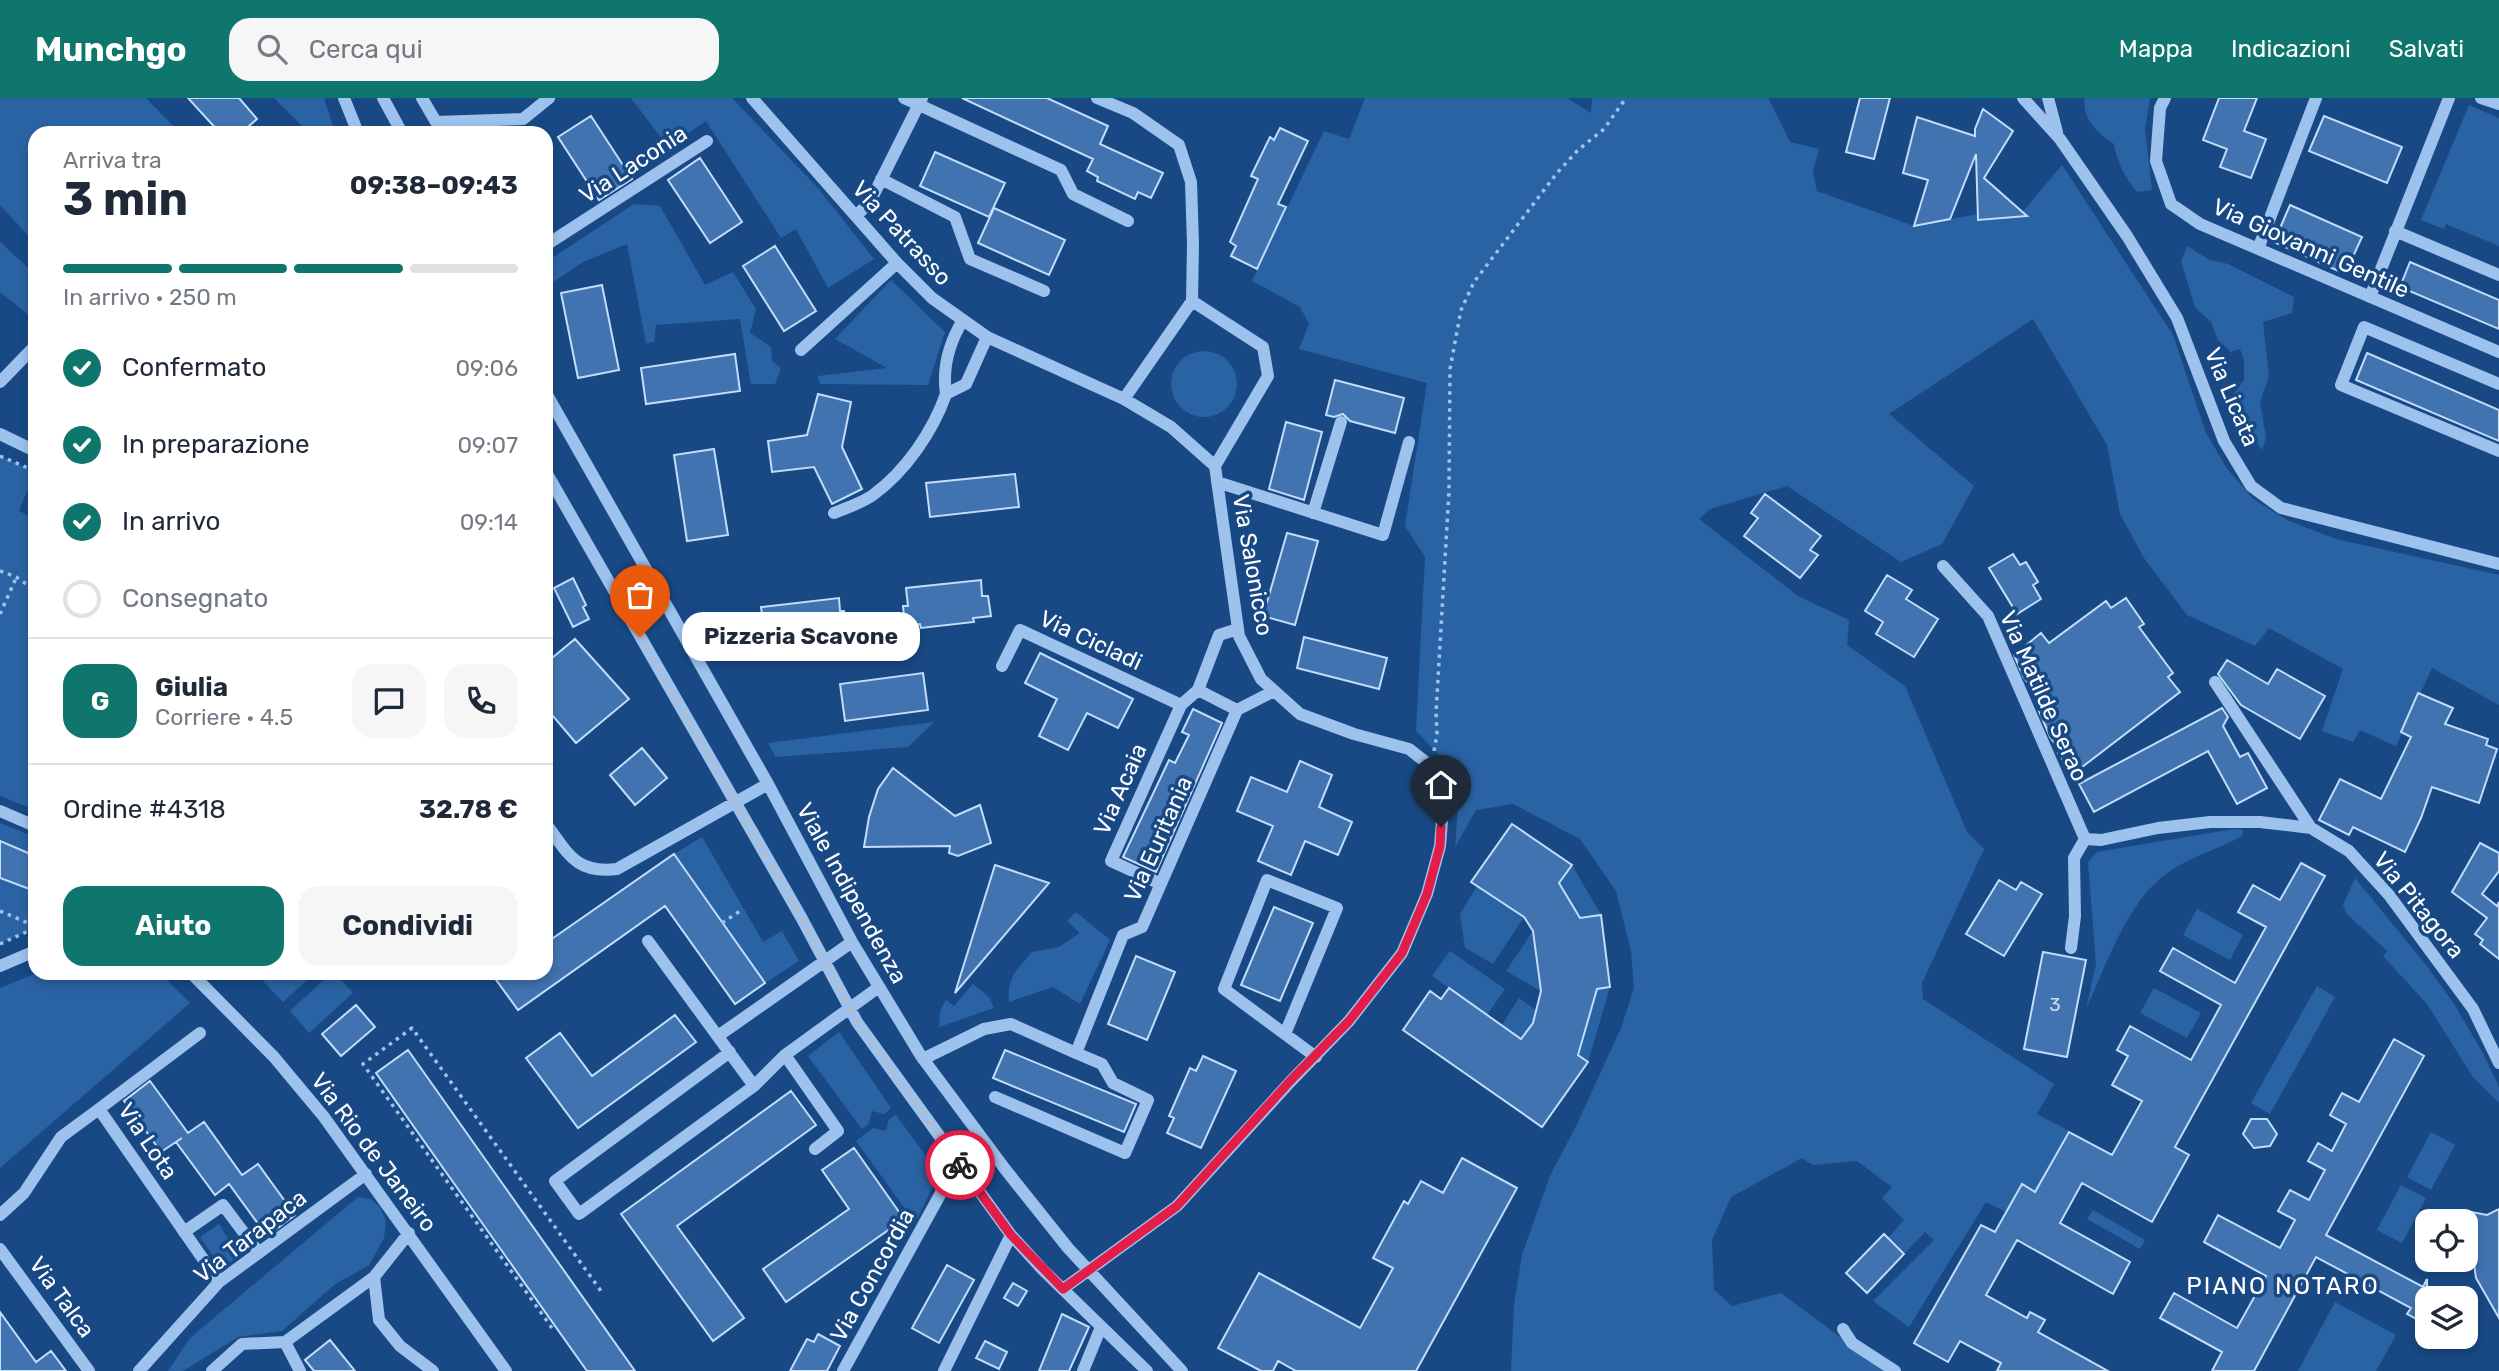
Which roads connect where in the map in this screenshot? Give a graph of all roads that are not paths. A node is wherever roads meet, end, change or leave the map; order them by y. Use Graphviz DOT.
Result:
graph roads {
  1 [pos="344,98"];
  2 [pos="383,98"];
  3 [pos="422,98"];
  4 [pos="549,98"];
  5 [pos="752,98"];
  6 [pos="904,98"];
  7 [pos="1097,98"];
  8 [pos="2023,98"];
  9 [pos="2048,98"];
  10 [pos="2165,98"];
  11 [pos="2316,98"];
  12 [pos="2449,98"];
  13 [pos="2481,98"];
  14 [pos="920,101"];
  15 [pos="2499,104"];
  16 [pos="355,126"];
  17 [pos="398,126"];
  18 [pos="2060,139"];
  19 [pos="707,141"];
  20 [pos="881,179"];
  21 [pos="856,216"];
  22 [pos="1128,220"];
  23 [pos="2395,231"];
  24 [pos="553,240"];
  25 [pos="2258,250"];
  26 [pos="897,263"];
  27 [pos="2499,275"];
  28 [pos="1045,292"];
  29 [pos="2370,297"];
  30 [pos="1192,301"];
  31 [pos="963,320"];
  32 [pos="987,337"];
  33 [pos="801,350"];
  34 [pos="2499,352"];
  35 [pos="28,353"];
  36 [pos="0,382"];
  37 [pos="2499,384"];
  38 [pos="946,394"];
  39 [pos="1124,399"];
  40 [pos="553,405"];
  41 [pos="1341,422"];
  42 [pos="0,434"];
  43 [pos="1409,442"];
  44 [pos="28,448"];
  45 [pos="2499,451"];
  46 [pos="1215,466"];
  47 [pos="1217,482"];
  48 [pos="553,484"];
  49 [pos="834,513"];
  50 [pos="1312,513"];
  51 [pos="2499,564"];
  52 [pos="1943,566"];
  53 [pos="1238,629"];
  54 [pos="1002,666"];
  55 [pos="2215,682"];
  56 [pos="1198,690"];
  57 [pos="1274,691"];
  58 [pos="1181,705"];
  59 [pos="1237,710"];
  60 [pos="768,784"];
  61 [pos="733,802"];
  62 [pos="0,811"];
  63 [pos="28,823"];
  64 [pos="2311,828"];
  65 [pos="553,834"];
  66 [pos="2085,839"];
  67 [pos="1161,884"];
  68 [pos="648,941"];
  69 [pos="852,942"];
  70 [pos="2071,948"];
  71 [pos="28,954"];
  72 [pos="824,962"];
  73 [pos="0,966"];
  74 [pos="198,980"];
  75 [pos="879,987"];
  76 [pos="850,1008"];
  77 [pos="715,1031"];
  78 [pos="200,1034"];
  79 [pos="1285,1034"];
  80 [pos="730,1052"];
  81 [pos="1076,1053"];
  82 [pos="785,1055"];
  83 [pos="1316,1057"];
  84 [pos="923,1059"];
  85 [pos="2499,1063"];
  86 [pos="754,1086"];
  87 [pos="995,1097"];
  88 [pos="99,1109"];
  89 [pos="815,1149"];
  90 [pos="958,1162"];
  91 [pos="366,1174"];
  92 [pos="0,1214"];
  93 [pos="184,1232"];
  94 [pos="409,1233"];
  95 [pos="1011,1235"];
  96 [pos="0,1249"];
  97 [pos="259,1253"];
  98 [pos="1088,1271"];
  99 [pos="374,1278"];
  100 [pos="219,1282"];
  101 [pos="1063,1289"];
  102 [pos="1101,1327"];
  103 [pos="1843,1329"];
  104 [pos="285,1342"];
  105 [pos="216,1369"];
  106 [pos="89,1371"];
  107 [pos="139,1371"];
  108 [pos="300,1371"];
  109 [pos="433,1371"];
  110 [pos="506,1371"];
  111 [pos="843,1371"];
  112 [pos="944,1371"];
  113 [pos="1083,1371"];
  114 [pos="1147,1371"];
  115 [pos="1182,1371"];
  116 [pos="1895,1371"];
  1 -- 16 [label="street"];
  2 -- 17 [label="street"];
  3 -- 4 [label="street"];
  5 -- 21 [label="street, Via Patrasso"];
  6 -- 14 [label="street"];
  7 -- 30 [label="street"];
  8 -- 18 [label="street"];
  9 -- 18 [label="street"];
  10 -- 25 [label="street, Via Giovanni Gentile"];
  11 -- 25 [label="street"];
  12 -- 23 [label="street"];
  13 -- 15 [label="street"];
  14 -- 20 [label="street"];
  14 -- 22 [label="street"];
  18 -- 51 [label="street, Via Licata"];
  19 -- 24 [label="street, Via Laconia"];
  20 -- 21 [label="street"];
  20 -- 28 [label="street"];
  21 -- 26 [label="street, Via Patrasso"];
  23 -- 27 [label="street"];
  23 -- 29 [label="street"];
  25 -- 29 [label="street, Via Giovanni Gentile"];
  26 -- 31 [label="street, Via Patrasso"];
  26 -- 33 [label="street"];
  29 -- 34 [label="street, Via Giovanni Gentile"];
  30 -- 39 [label="street"];
  30 -- 46 [label="street"];
  31 -- 32 [label="street, Via Patrasso"];
  31 -- 38 [label="street"];
  32 -- 38 [label="street"];
  32 -- 39 [label="street, Via Patrasso"];
  35 -- 36 [label="street"];
  37 -- 45 [label="street"];
  38 -- 49 [label="street"];
  39 -- 46 [label="street, Via Patrasso"];
  40 -- 60 [label="street, Viale Indipendenza"];
  41 -- 50 [label="street"];
  42 -- 44 [label="street"];
  43 -- 50 [label="street"];
  46 -- 47 [label="street, Via Salonicco"];
  47 -- 50 [label="street"];
  47 -- 53 [label="street, Via Salonicco"];
  48 -- 61 [label="street"];
  52 -- 66 [label="street, Via Matilde Serao"];
  53 -- 56 [label="street, Via Acaia"];
  53 -- 57 [label="street, Via Salonicco"];
  54 -- 58 [label="street, Via Cicladi"];
  55 -- 64 [label="street"];
  56 -- 58 [label="street, Via Acaia"];
  56 -- 59 [label="street"];
  57 -- 59 [label="street"];
  57 -- 83 [label="street, Via Salonicco"];
  58 -- 67 [label="street, Via Acaia"];
  59 -- 67 [label="street, Via Euritania"];
  60 -- 61 [label="street"];
  60 -- 69 [label="street, Viale Indipendenza"];
  61 -- 65 [label="street"];
  61 -- 72 [label="street"];
  62 -- 63 [label="street"];
  64 -- 66 [label="street, Via Pitagora"];
  64 -- 85 [label="street, Via Pitagora"];
  66 -- 70 [label="street"];
  67 -- 81 [label="street, Via Euritania"];
  68 -- 77 [label="street"];
  69 -- 72 [label="street"];
  69 -- 75 [label="street, Viale Indipendenza"];
  71 -- 73 [label="street"];
  72 -- 76 [label="street"];
  72 -- 77 [label="street"];
  74 -- 91 [label="street, Via Rio de Janeiro"];
  75 -- 76 [label="street"];
  75 -- 84 [label="street, Viale Indipendenza"];
  76 -- 82 [label="street"];
  76 -- 90 [label="street"];
  77 -- 80 [label="street"];
  78 -- 88 [label="street, Via Lota"];
  79 -- 79 [label="street"];
  79 -- 83 [label="street"];
  80 -- 86 [label="street"];
  80 -- 86 [label="street"];
  81 -- 84 [label="street"];
  81 -- 87 [label="street"];
  82 -- 86 [label="street"];
  82 -- 89 [label="street"];
  83 -- 98 [label="street"];
  84 -- 98 [label="street, Viale Indipendenza"];
  88 -- 92 [label="street"];
  88 -- 93 [label="street, Via Lota"];
  90 -- 95 [label="street"];
  90 -- 111 [label="street, Via Concordia"];
  91 -- 94 [label="street, Via Rio de Janeiro"];
  91 -- 97 [label="street, Via Tarapaca"];
  93 -- 97 [label="street"];
  93 -- 100 [label="street, Via Lota"];
  94 -- 99 [label="street"];
  94 -- 110 [label="street, Via Rio de Janeiro"];
  95 -- 101 [label="street"];
  95 -- 112 [label="street"];
  96 -- 106 [label="street, Via Talca"];
  97 -- 100 [label="street, Via Tarapaca"];
  98 -- 101 [label="street"];
  98 -- 115 [label="street, Viale Indipendenza"];
  99 -- 104 [label="street"];
  99 -- 109 [label="street"];
  100 -- 107 [label="street, Via Tarapaca"];
  101 -- 102 [label="street"];
  102 -- 113 [label="street"];
  102 -- 114 [label="street"];
  103 -- 116 [label="street"];
  104 -- 105 [label="street"];
  104 -- 108 [label="street"];
}
